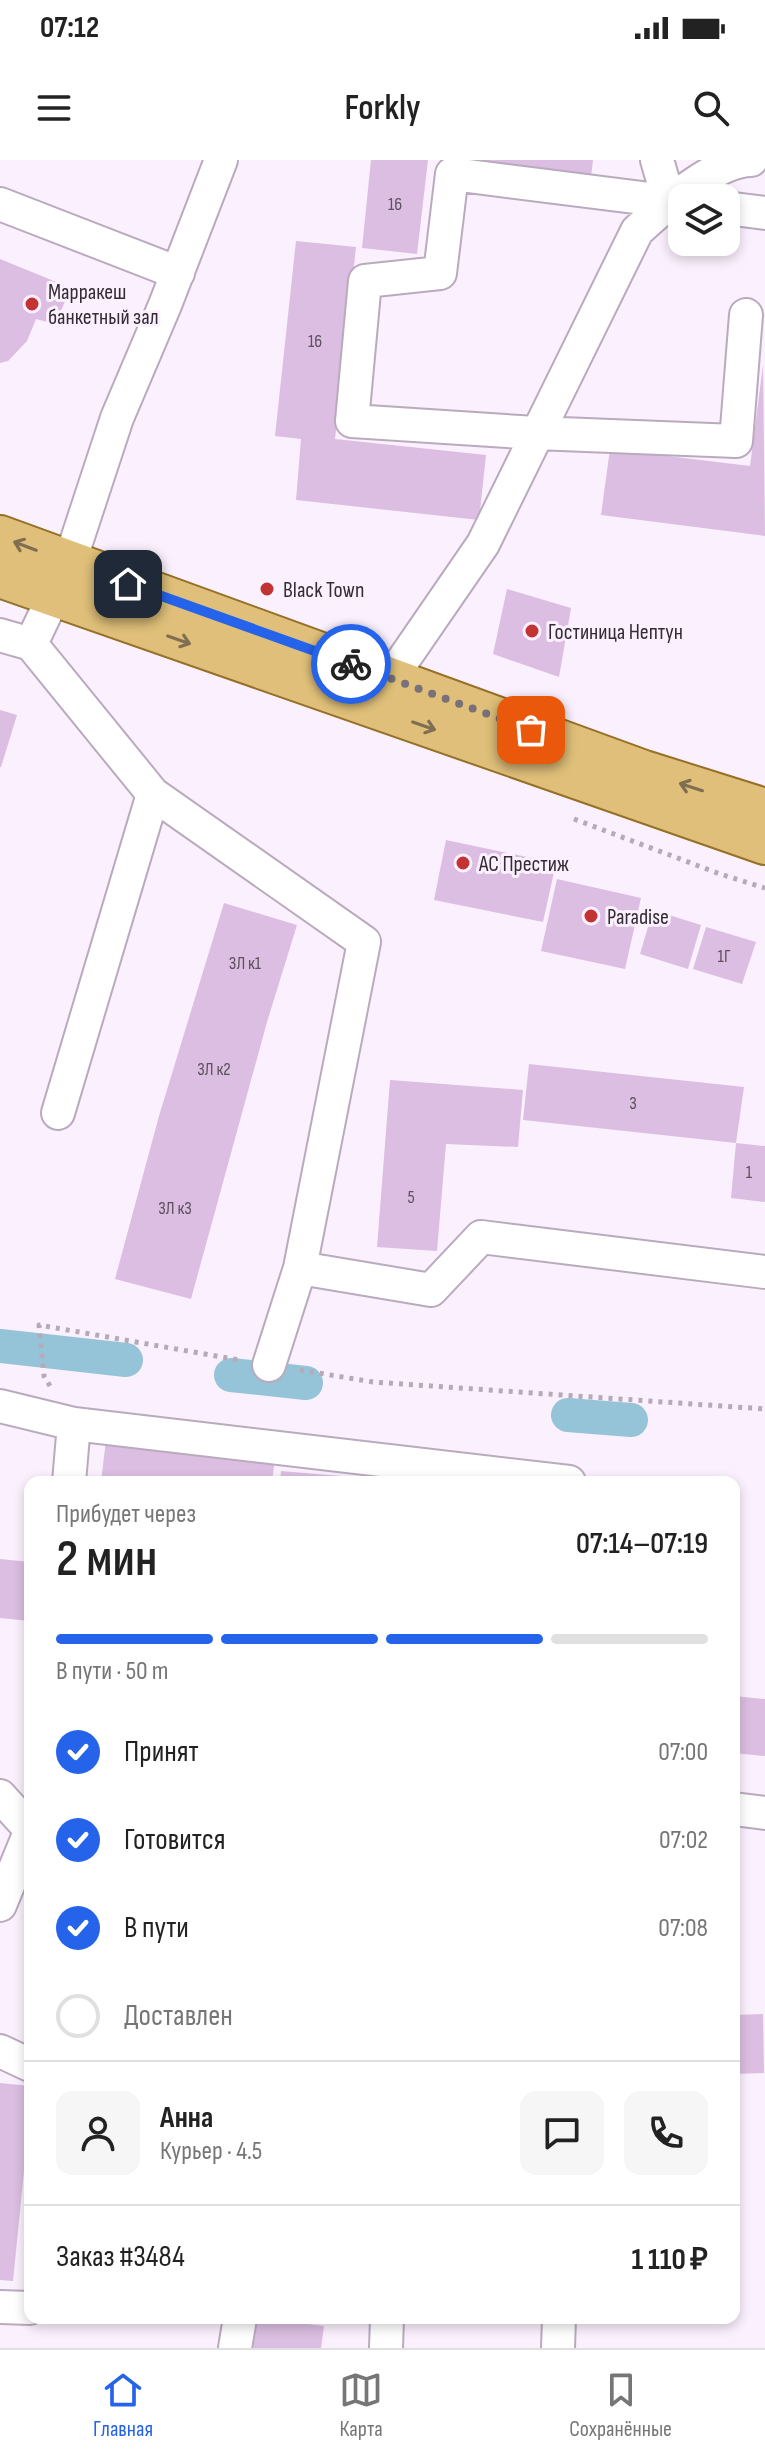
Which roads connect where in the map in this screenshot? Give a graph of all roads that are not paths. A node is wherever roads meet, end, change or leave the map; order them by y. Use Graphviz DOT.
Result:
graph roads {
  1 [pos="221,160"];
  2 [pos="657,160"];
  3 [pos="751,160"];
  4 [pos="668,184"];
  5 [pos="701,184"];
  6 [pos="668,201"];
  7 [pos="0,204"];
  8 [pos="668,208"];
  9 [pos="740,210"];
  10 [pos="765,213"];
  11 [pos="178,273"];
  12 [pos="746,315"];
  13 [pos="536,433"];
  14 [pos="0,537"];
  15 [pos="0,576"];
  16 [pos="62,580"];
  17 [pos="0,635"];
  18 [pos="31,644"];
  19 [pos="381,693"];
  20 [pos="153,794"];
  21 [pos="765,810"];
  22 [pos="765,843"];
  23 [pos="58,1113"];
  24 [pos="300,1268"];
  25 [pos="765,1272"];
  26 [pos="269,1365"];
  27 [pos="0,1406"];
  28 [pos="74,1424"];
  29 [pos="70,1476"];
  30 [pos="518,1476"];
  31 [pos="0,1796"];
  32 [pos="740,1810"];
  33 [pos="765,1813"];
  34 [pos="24,1823"];
  35 [pos="24,1845"];
  36 [pos="0,1905"];
  37 [pos="0,2051"];
  38 [pos="24,2062"];
  39 [pos="0,2307"];
  40 [pos="24,2308"];
  41 [pos="239,2324"];
  42 [pos="387,2324"];
  43 [pos="559,2324"];
  44 [pos="235,2348"];
  45 [pos="386,2348"];
  46 [pos="558,2348"];
  1 -- 11 [label="street"];
  2 -- 4 [label="street"];
  3 -- 5 [label="street"];
  6 -- 13 [label="street"];
  7 -- 11 [label="street"];
  8 -- 13 [label="street"];
  9 -- 10 [label="street"];
  11 -- 16 [label="street"];
  12 -- 13 [label="street"];
  13 -- 19 [label="street"];
  16 -- 14 [label="main road, one-way"];
  15 -- 16 [label="main road"];
  16 -- 18 [label="street"];
  16 -- 19 [label="main road"];
  17 -- 18 [label="street"];
  18 -- 20 [label="street"];
  21 -- 19 [label="main road, one-way"];
  19 -- 22 [label="main road, one-way"];
  20 -- 23 [label="street"];
  20 -- 24 [label="street"];
  24 -- 25 [label="street"];
  24 -- 26 [label="street"];
  27 -- 28 [label="street"];
  28 -- 29 [label="street"];
  28 -- 30 [label="street"];
  31 -- 34 [label="street"];
  32 -- 33 [label="street"];
  35 -- 36 [label="street"];
  37 -- 38 [label="street"];
  39 -- 40 [label="street"];
  41 -- 44 [label="street"];
  42 -- 45 [label="street"];
  43 -- 46 [label="street"];
}
